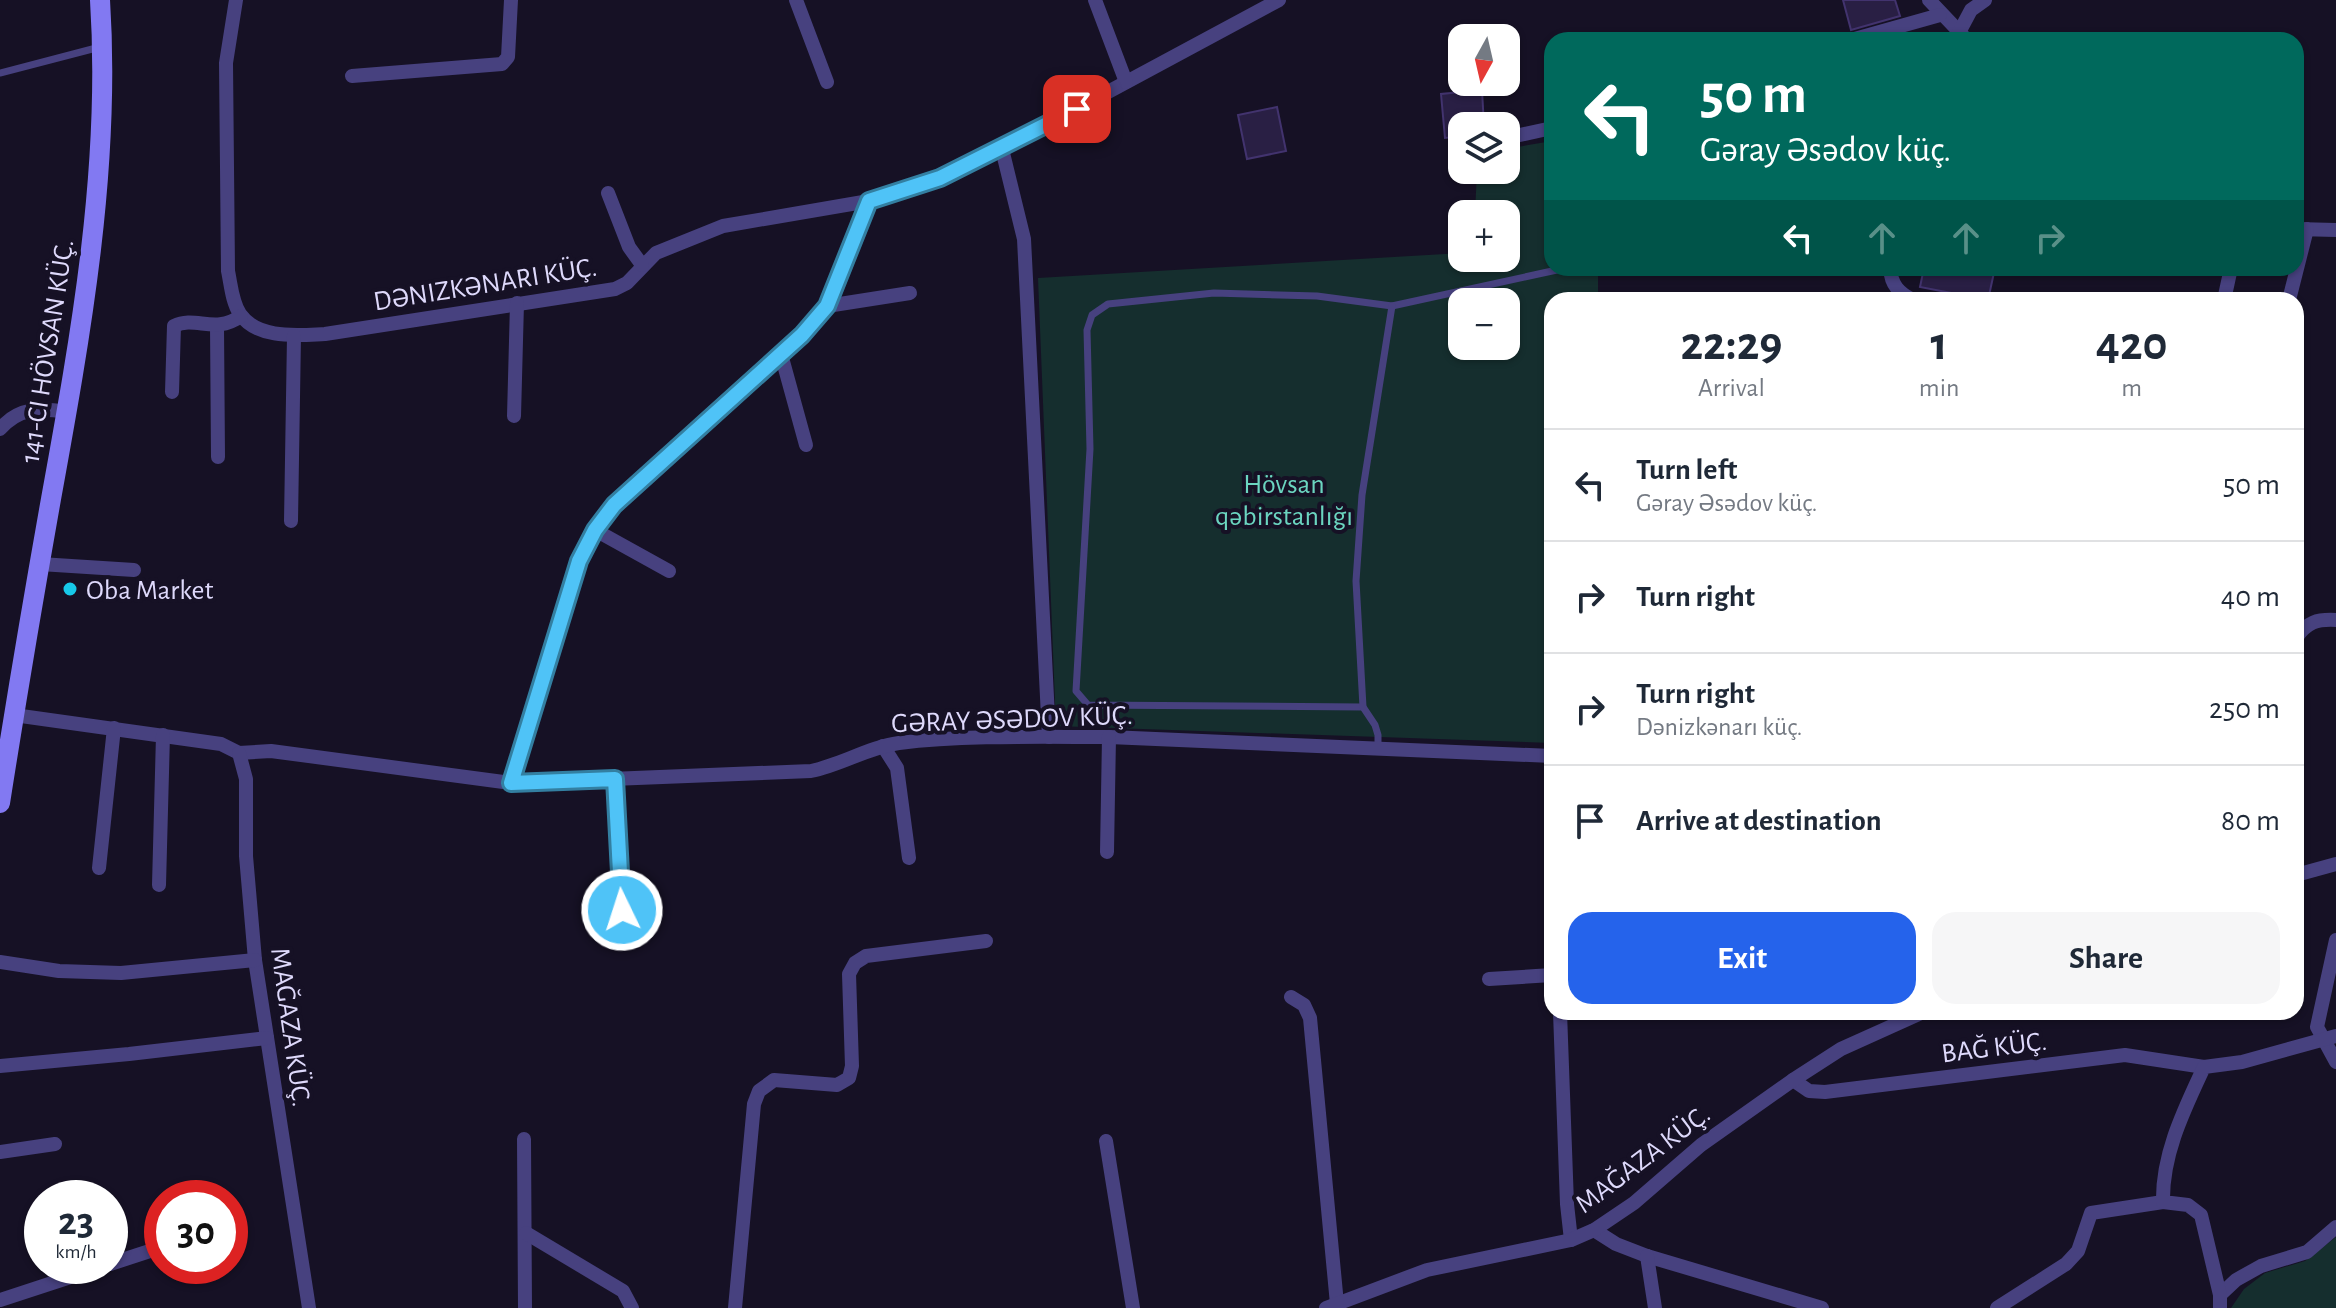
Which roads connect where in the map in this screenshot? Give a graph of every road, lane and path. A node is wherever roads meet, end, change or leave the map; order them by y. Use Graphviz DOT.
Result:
graph roads {
  1 [pos="100,0"];
  2 [pos="236,0"];
  3 [pos="511,0"];
  4 [pos="796,0"];
  5 [pos="1095,0"];
  6 [pos="1279,0"];
  7 [pos="1929,0"];
  8 [pos="1985,0"];
  9 [pos="1940,15"];
  10 [pos="1879,32"];
  11 [pos="1955,32"];
  12 [pos="1962,32"];
  13 [pos="102,47"];
  14 [pos="0,73"];
  15 [pos="352,76"];
  16 [pos="827,82"];
  17 [pos="1126,82"];
  18 [pos="1544,130"];
  19 [pos="1520,135"];
  20 [pos="1002,149"];
  21 [pos="608,193"];
  22 [pos="869,201"];
  23 [pos="2304,229"];
  24 [pos="2336,230"];
  25 [pos="642,265"];
  26 [pos="1544,273"];
  27 [pos="910,293"];
  28 [pos="517,303"];
  29 [pos="827,306"];
  30 [pos="1392,306"];
  31 [pos="241,316"];
  32 [pos="217,326"];
  33 [pos="294,336"];
  34 [pos="781,354"];
  35 [pos="172,392"];
  36 [pos="67,412"];
  37 [pos="514,416"];
  38 [pos="0,429"];
  39 [pos="806,445"];
  40 [pos="218,457"];
  41 [pos="291,521"];
  42 [pos="595,530"];
  43 [pos="40,564"];
  44 [pos="134,570"];
  45 [pos="669,571"];
  46 [pos="2336,620"];
  47 [pos="2304,627"];
  48 [pos="1363,707"];
  49 [pos="14,715"];
  50 [pos="114,728"];
  51 [pos="163,735"];
  52 [pos="1049,737"];
  53 [pos="1109,737"];
  54 [pos="883,746"];
  55 [pos="1378,749"];
  56 [pos="239,753"];
  57 [pos="1544,756"];
  58 [pos="615,779"];
  59 [pos="511,783"];
  60 [pos="0,803"];
  61 [pos="1107,852"];
  62 [pos="909,858"];
  63 [pos="2336,864"];
  64 [pos="99,868"];
  65 [pos="2304,873"];
  66 [pos="159,885"];
  67 [pos="622,910"];
  68 [pos="2336,940"];
  69 [pos="986,941"];
  70 [pos="255,960"];
  71 [pos="0,962"];
  72 [pos="1544,976"];
  73 [pos="1489,979"];
  74 [pos="1291,997"];
  75 [pos="1560,1020"];
  76 [pos="1905,1020"];
  77 [pos="267,1038"];
  78 [pos="2329,1038"];
  79 [pos="2336,1062"];
  80 [pos="0,1066"];
  81 [pos="2204,1067"];
  82 [pos="1793,1080"];
  83 [pos="524,1139"];
  84 [pos="1106,1141"];
  85 [pos="55,1144"];
  86 [pos="0,1152"];
  87 [pos="2163,1202"];
  88 [pos="2336,1227"];
  89 [pos="1594,1230"];
  90 [pos="526,1233"];
  91 [pos="1571,1240"];
  92 [pos="1647,1256"];
  93 [pos="49,1284"];
  94 [pos="0,1300"];
  95 [pos="2220,1301"];
  96 [pos="1332,1306"];
  97 [pos="309,1308"];
  98 [pos="525,1308"];
  99 [pos="632,1308"];
  100 [pos="735,1308"];
  101 [pos="1133,1308"];
  102 [pos="1655,1308"];
  103 [pos="1822,1308"];
  104 [pos="1997,1308"];
  1 -- 13 [label="main road, 141-CI HÖVSAN KÜÇ."];
  2 -- 31 [label="street"];
  3 -- 15 [label="street"];
  4 -- 16 [label="street"];
  5 -- 17 [label="street"];
  6 -- 17 [label="street"];
  7 -- 9 [label="street"];
  8 -- 12 [label="street"];
  9 -- 10 [label="street"];
  9 -- 11 [label="street"];
  13 -- 14 [label="lane"];
  13 -- 36 [label="main road, 141-CI HÖVSAN KÜÇ."];
  17 -- 20 [label="street"];
  18 -- 19 [label="street"];
  20 -- 22 [label="street"];
  20 -- 52 [label="street"];
  21 -- 25 [label="street"];
  22 -- 25 [label="street"];
  22 -- 29 [label="street"];
  23 -- 24 [label="street"];
  25 -- 28 [label="street"];
  26 -- 30 [label="lane"];
  27 -- 29 [label="street"];
  28 -- 33 [label="street"];
  28 -- 37 [label="street"];
  29 -- 34 [label="street"];
  30 -- 48 [label="lane"];
  30 -- 48 [label="lane"];
  31 -- 32 [label="street"];
  31 -- 33 [label="street"];
  32 -- 35 [label="street"];
  32 -- 40 [label="street"];
  33 -- 41 [label="street"];
  34 -- 39 [label="street"];
  34 -- 42 [label="street"];
  36 -- 38 [label="street"];
  36 -- 43 [label="main road, 141-CI HÖVSAN KÜÇ."];
  42 -- 45 [label="street"];
  42 -- 59 [label="street"];
  43 -- 44 [label="street"];
  43 -- 49 [label="main road, 141-CI HÖVSAN KÜÇ."];
  46 -- 47 [label="street"];
  48 -- 55 [label="lane"];
  49 -- 50 [label="street, GƏRAY ƏSƏDOV KÜÇ."];
  49 -- 60 [label="main road, 141-CI HÖVSAN KÜÇ."];
  50 -- 51 [label="street, GƏRAY ƏSƏDOV KÜÇ."];
  50 -- 64 [label="street"];
  51 -- 56 [label="street, GƏRAY ƏSƏDOV KÜÇ."];
  51 -- 66 [label="street"];
  52 -- 53 [label="street, GƏRAY ƏSƏDOV KÜÇ."];
  52 -- 54 [label="street, GƏRAY ƏSƏDOV KÜÇ."];
  53 -- 55 [label="street, GƏRAY ƏSƏDOV KÜÇ."];
  53 -- 61 [label="street"];
  54 -- 58 [label="street, GƏRAY ƏSƏDOV KÜÇ."];
  54 -- 62 [label="street"];
  55 -- 57 [label="street, GƏRAY ƏSƏDOV KÜÇ."];
  56 -- 59 [label="street, GƏRAY ƏSƏDOV KÜÇ."];
  56 -- 70 [label="street, MAĞAZA KÜÇ."];
  58 -- 59 [label="street, GƏRAY ƏSƏDOV KÜÇ."];
  58 -- 67 [label="street"];
  63 -- 65 [label="street"];
  68 -- 78 [label="street"];
  69 -- 100 [label="street"];
  70 -- 71 [label="street"];
  70 -- 77 [label="street, MAĞAZA KÜÇ."];
  72 -- 73 [label="street"];
  74 -- 96 [label="street"];
  75 -- 91 [label="street"];
  76 -- 82 [label="street, MAĞAZA KÜÇ."];
  77 -- 80 [label="street"];
  77 -- 97 [label="street, MAĞAZA KÜÇ."];
  78 -- 79 [label="street"];
  78 -- 81 [label="street, BAĞ KÜÇ."];
  81 -- 82 [label="street, BAĞ KÜÇ."];
  81 -- 87 [label="street"];
  82 -- 89 [label="street, MAĞAZA KÜÇ."];
  83 -- 90 [label="street"];
  84 -- 101 [label="street"];
  85 -- 86 [label="street"];
  87 -- 95 [label="street"];
  87 -- 104 [label="street"];
  88 -- 95 [label="street"];
  89 -- 91 [label="street, MAĞAZA KÜÇ."];
  89 -- 92 [label="street"];
  90 -- 98 [label="street"];
  90 -- 99 [label="street"];
  91 -- 96 [label="street, MAĞAZA KÜÇ."];
  92 -- 102 [label="street"];
  92 -- 103 [label="street"];
  93 -- 94 [label="street"];
}
